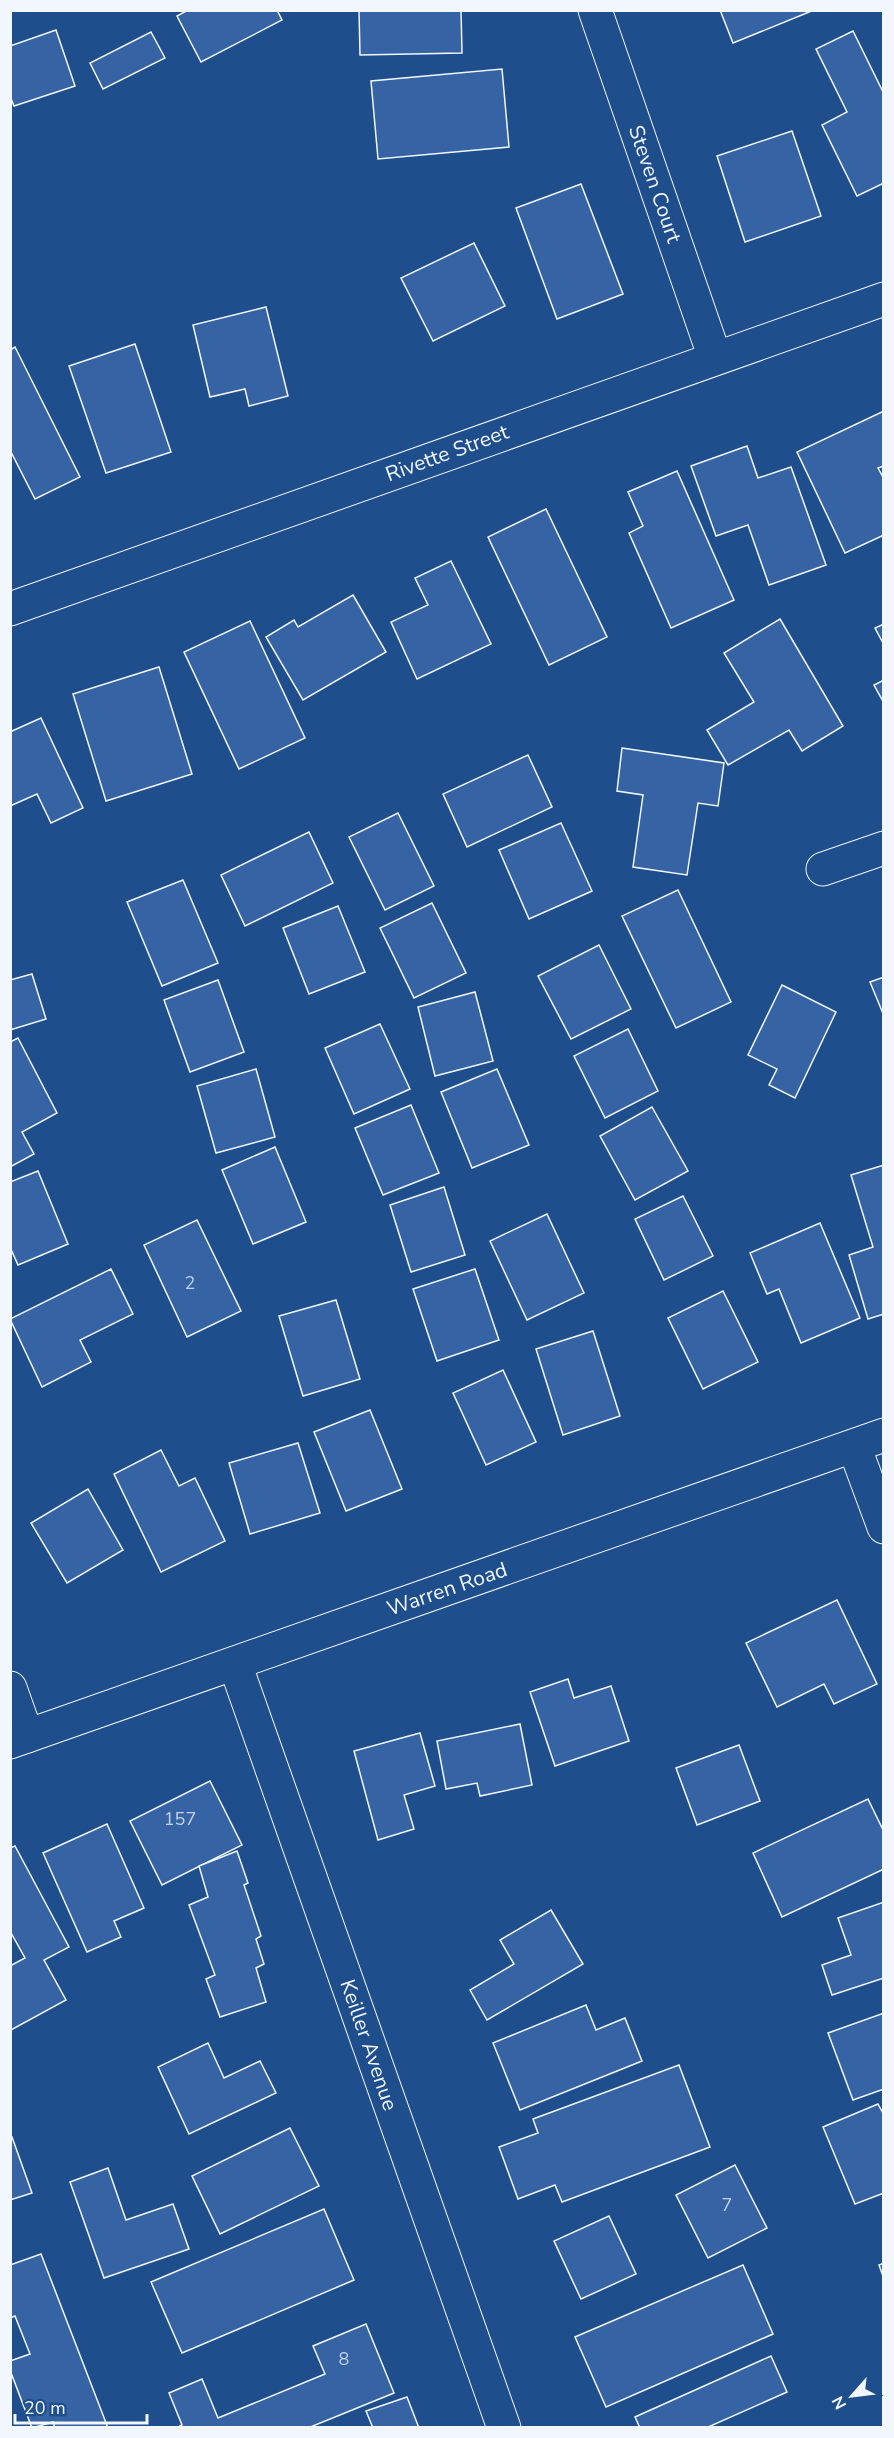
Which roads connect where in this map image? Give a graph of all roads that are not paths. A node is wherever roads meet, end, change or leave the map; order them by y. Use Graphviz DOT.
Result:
graph roads {
  1 [pos="595,10"];
  2 [pos="884,299"];
  3 [pos="715,358"];
  4 [pos="10,609"];
  5 [pos="884,848"];
  6 [pos="823,869"];
  7 [pos="869,1441"];
  8 [pos="884,1527"];
  9 [pos="235,1664"];
  10 [pos="10,1688"];
  11 [pos="19,1739"];
  12 [pos="504,2427"];
  1 -- 3 [label="street, Steven Court"];
  2 -- 3 [label="street, Rivette Street"];
  3 -- 4 [label="street, Rivette Street"];
  5 -- 6 [label="street"];
  7 -- 8 [label="street"];
  7 -- 9 [label="street, Warren Road"];
  9 -- 11 [label="street, Warren Road"];
  9 -- 12 [label="street, Keiller Avenue"];
  10 -- 11 [label="street"];
}
